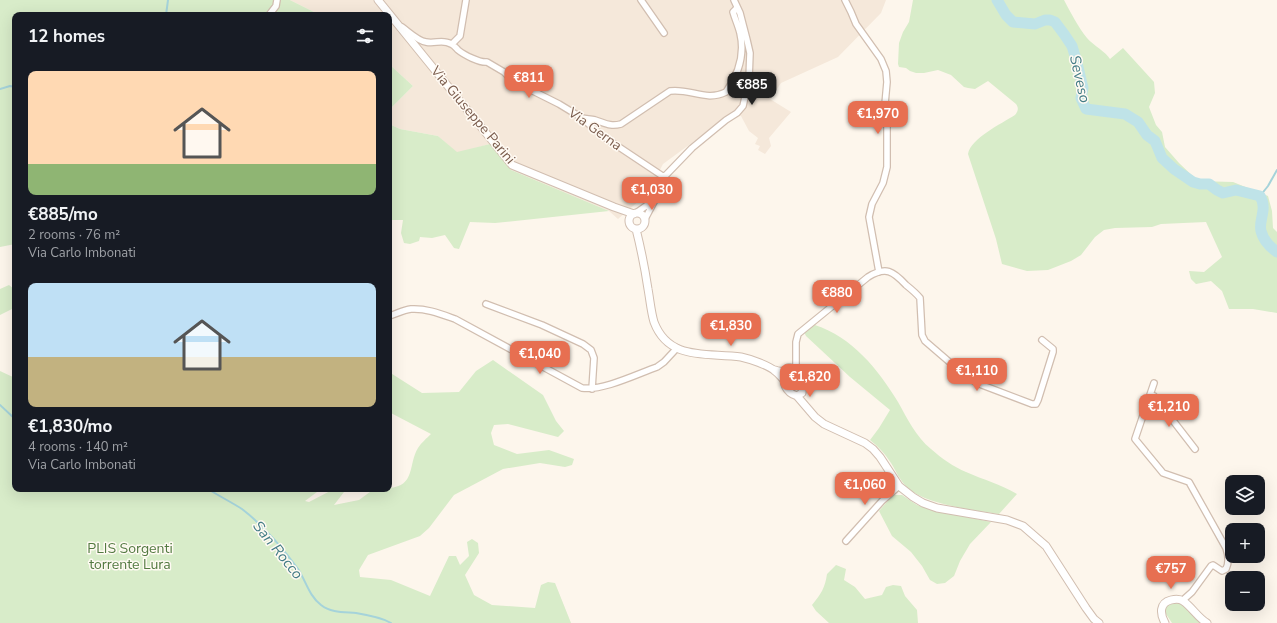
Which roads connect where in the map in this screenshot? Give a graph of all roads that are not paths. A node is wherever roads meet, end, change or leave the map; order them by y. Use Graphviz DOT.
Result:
graph roads {
  1 [pos="278,0"];
  2 [pos="378,0"];
  3 [pos="466,0"];
  4 [pos="641,0"];
  5 [pos="734,0"];
  6 [pos="845,0"];
  7 [pos="737,8"];
  8 [pos="271,12"];
  9 [pos="388,12"];
  10 [pos="392,17"];
  11 [pos="399,25"];
  12 [pos="664,33"];
  13 [pos="452,44"];
  14 [pos="582,118"];
  15 [pos="664,177"];
  16 [pos="655,200"];
  17 [pos="614,208"];
  18 [pos="635,214"];
  19 [pos="645,222"];
  20 [pos="630,223"];
  21 [pos="636,229"];
  22 [pos="641,250"];
  23 [pos="879,272"];
  24 [pos="486,304"];
  25 [pos="392,315"];
  26 [pos="1042,340"];
  27 [pos="677,348"];
  28 [pos="775,370"];
  29 [pos="790,370"];
  30 [pos="784,380"];
  31 [pos="1154,383"];
  32 [pos="592,389"];
  33 [pos="802,389"];
  34 [pos="1150,395"];
  35 [pos="797,396"];
  36 [pos="808,408"];
  37 [pos="1195,449"];
  38 [pos="899,486"];
  39 [pos="846,542"];
  40 [pos="1182,600"];
  41 [pos="1099,623"];
  42 [pos="1165,623"];
  43 [pos="1207,623"];
  1 -- 8 [label="street"];
  2 -- 9 [label="street, Via Giuseppe Parini"];
  3 -- 13 [label="street"];
  4 -- 12 [label="street"];
  5 -- 7 [label="street"];
  6 -- 23 [label="street"];
  7 -- 14 [label="street"];
  7 -- 15 [label="street"];
  10 -- 11 [label="street, Via Giuseppe Parini"];
  11 -- 13 [label="street, Via Gerna"];
  11 -- 17 [label="street, Via Giuseppe Parini"];
  13 -- 14 [label="street, Via Gerna"];
  14 -- 15 [label="street, Via Gerna"];
  15 -- 16 [label="street"];
  16 -- 18 [label="street"];
  16 -- 19 [label="street"];
  17 -- 18 [label="street, Via Giuseppe Parini"];
  17 -- 20 [label="street, Via Giuseppe Parini"];
  18 -- 19 [label="street"];
  18 -- 20 [label="street"];
  19 -- 21 [label="street"];
  19 -- 22 [label="street"];
  20 -- 21 [label="street"];
  21 -- 22 [label="street"];
  22 -- 27 [label="street"];
  23 -- 26 [label="street"];
  23 -- 29 [label="street"];
  24 -- 32 [label="street"];
  25 -- 32 [label="street"];
  27 -- 28 [label="street"];
  27 -- 32 [label="street"];
  28 -- 29 [label="street"];
  28 -- 30 [label="street"];
  29 -- 30 [label="street"];
  29 -- 33 [label="street"];
  30 -- 35 [label="street"];
  31 -- 34 [label="street"];
  33 -- 35 [label="street"];
  33 -- 36 [label="street"];
  34 -- 37 [label="street"];
  34 -- 40 [label="street"];
  35 -- 36 [label="street"];
  36 -- 38 [label="street"];
  38 -- 39 [label="street"];
  38 -- 41 [label="street"];
  40 -- 42 [label="street"];
  40 -- 43 [label="street"];
}
